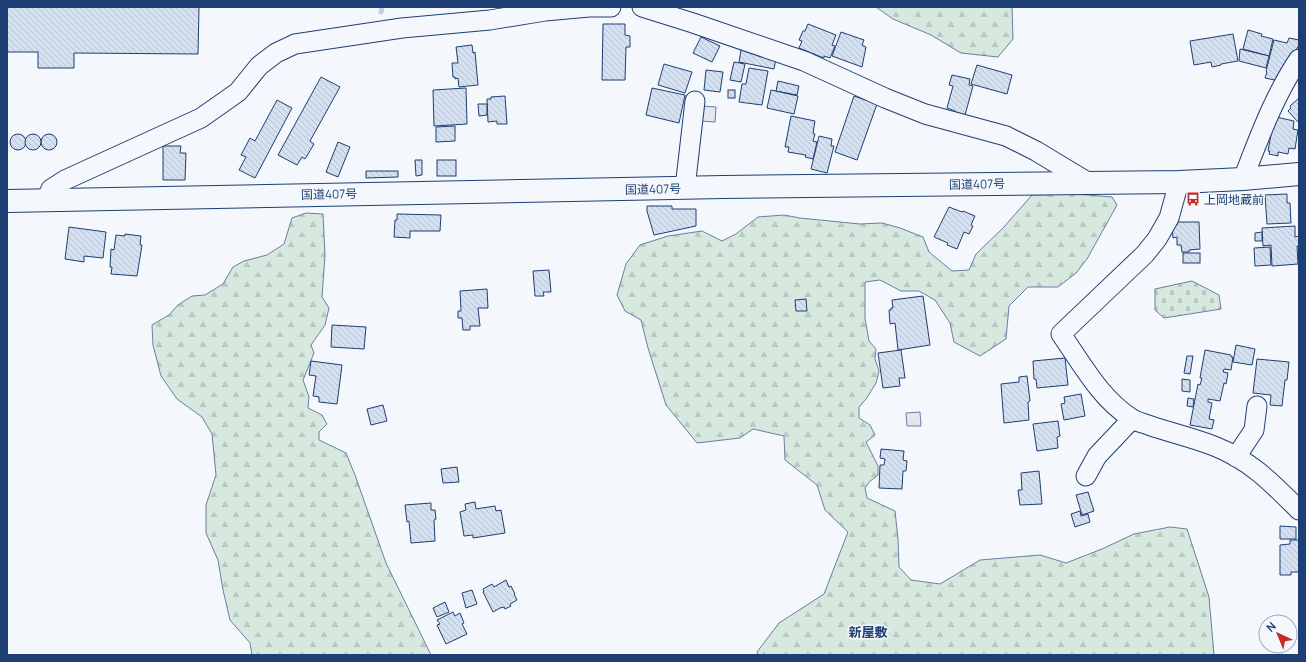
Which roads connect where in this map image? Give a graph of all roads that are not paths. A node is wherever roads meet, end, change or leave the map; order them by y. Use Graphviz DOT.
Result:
graph roads {
  1 [pos="611,7"];
  2 [pos="642,7"];
  3 [pos="1299,58"];
  4 [pos="695,100"];
  5 [pos="1299,174"];
  6 [pos="1243,179"];
  7 [pos="1179,182"];
  8 [pos="1088,183"];
  9 [pos="685,188"];
  10 [pos="46,200"];
  11 [pos="7,201"];
  12 [pos="1257,406"];
  13 [pos="1132,419"];
  14 [pos="1236,457"];
  15 [pos="1086,476"];
  16 [pos="1299,510"];
  1 -- 10 [label="street"];
  2 -- 8 [label="street"];
  3 -- 6 [label="street"];
  4 -- 9 [label="street"];
  5 -- 6 [label="highway, 国道407号"];
  6 -- 7 [label="highway, 国道407号"];
  7 -- 8 [label="highway, 国道407号"];
  7 -- 13 [label="street"];
  8 -- 9 [label="highway, 国道407号"];
  9 -- 10 [label="highway, 国道407号"];
  10 -- 11 [label="highway, 国道407号"];
  12 -- 14 [label="street"];
  13 -- 14 [label="street"];
  13 -- 15 [label="street"];
  14 -- 16 [label="street"];
}
